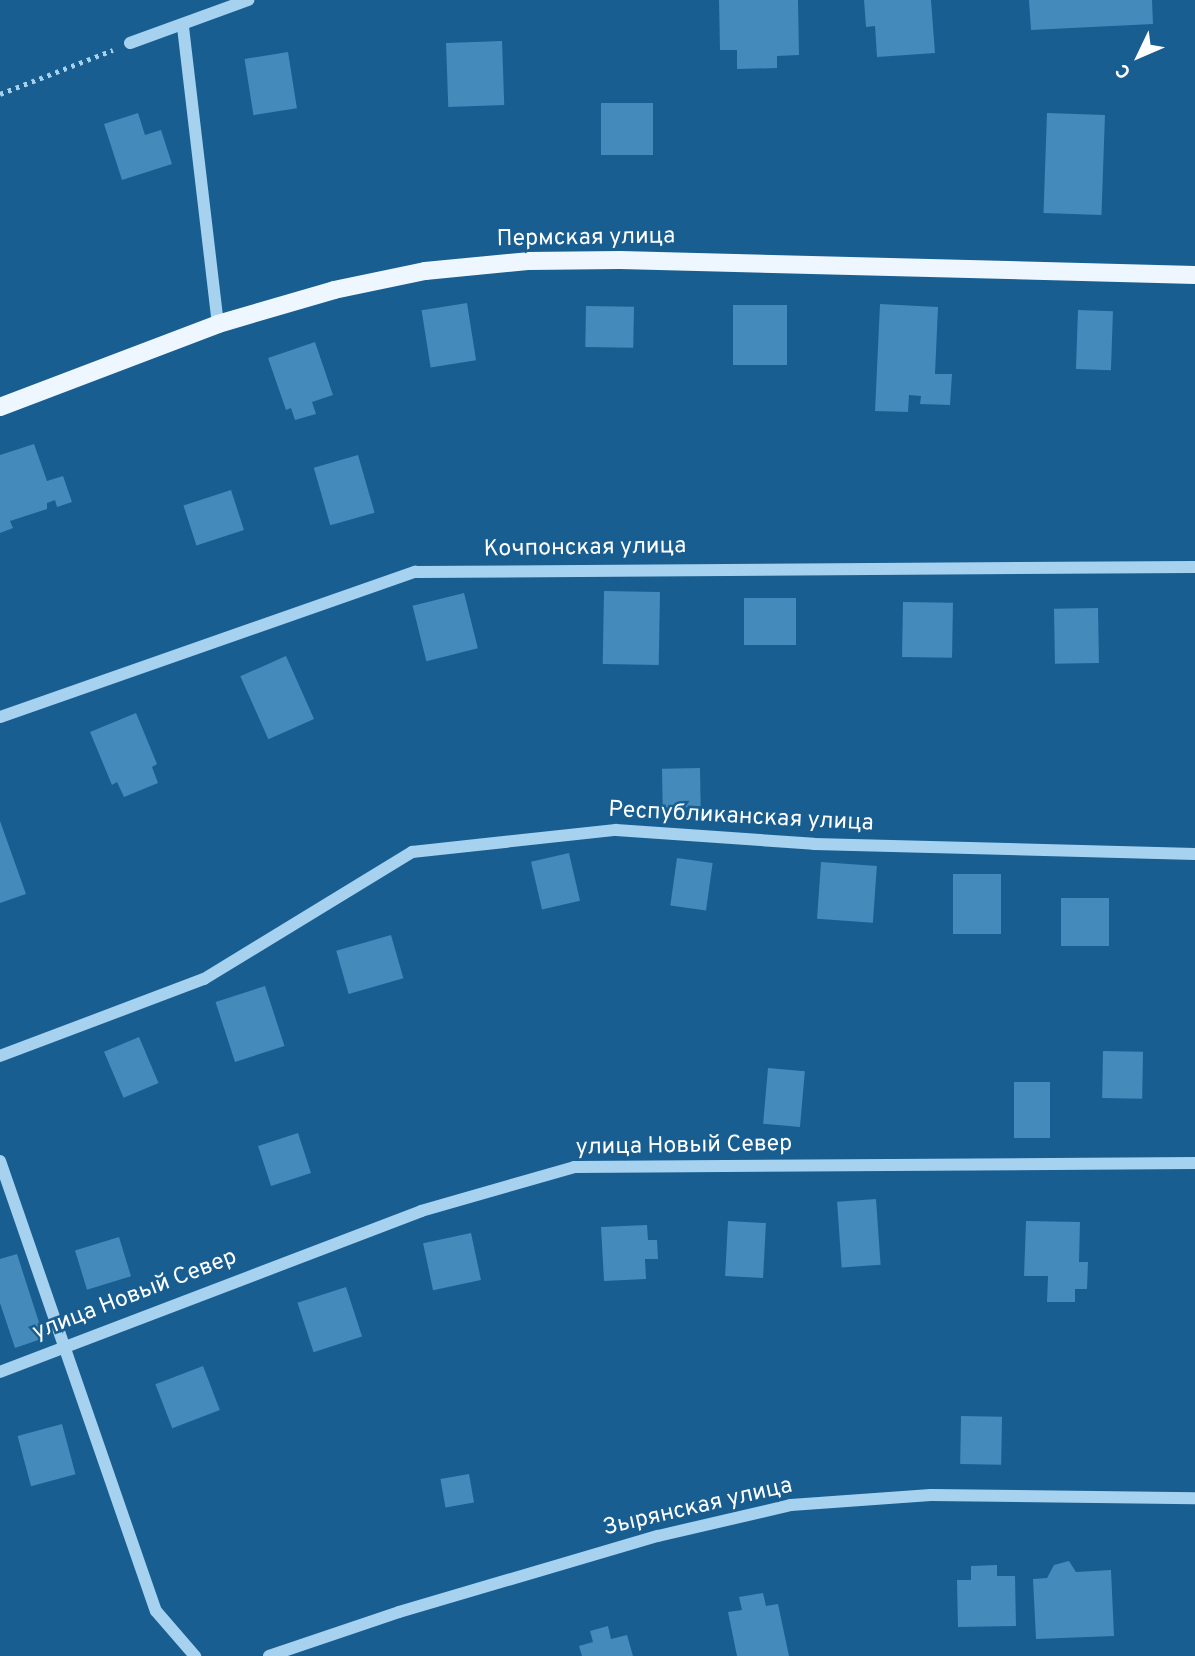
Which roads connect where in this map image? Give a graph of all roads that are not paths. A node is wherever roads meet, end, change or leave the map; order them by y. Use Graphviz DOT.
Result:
graph roads {
  1 [pos="248,0"];
  2 [pos="183,27"];
  3 [pos="130,43"];
  4 [pos="1195,275"];
  5 [pos="218,324"];
  6 [pos="0,407"];
  7 [pos="1195,567"];
  8 [pos="0,717"];
  9 [pos="1195,854"];
  10 [pos="0,1056"];
  11 [pos="0,1161"];
  12 [pos="1195,1163"];
  13 [pos="64,1345"];
  14 [pos="0,1372"];
  15 [pos="1195,1499"];
  16 [pos="195,1656"];
  17 [pos="269,1656"];
  1 -- 2 [label="street"];
  2 -- 3 [label="street"];
  2 -- 5 [label="street"];
  4 -- 5 [label="main road, Пермская улица"];
  5 -- 6 [label="main road, Пермская улица"];
  7 -- 8 [label="street, Кочпонская улица"];
  9 -- 10 [label="street, Республиканская улица"];
  11 -- 13 [label="street"];
  12 -- 13 [label="street, улица Новый Север"];
  13 -- 14 [label="street, улица Новый Север"];
  13 -- 16 [label="street"];
  15 -- 17 [label="street, Зырянская улица"];
}
